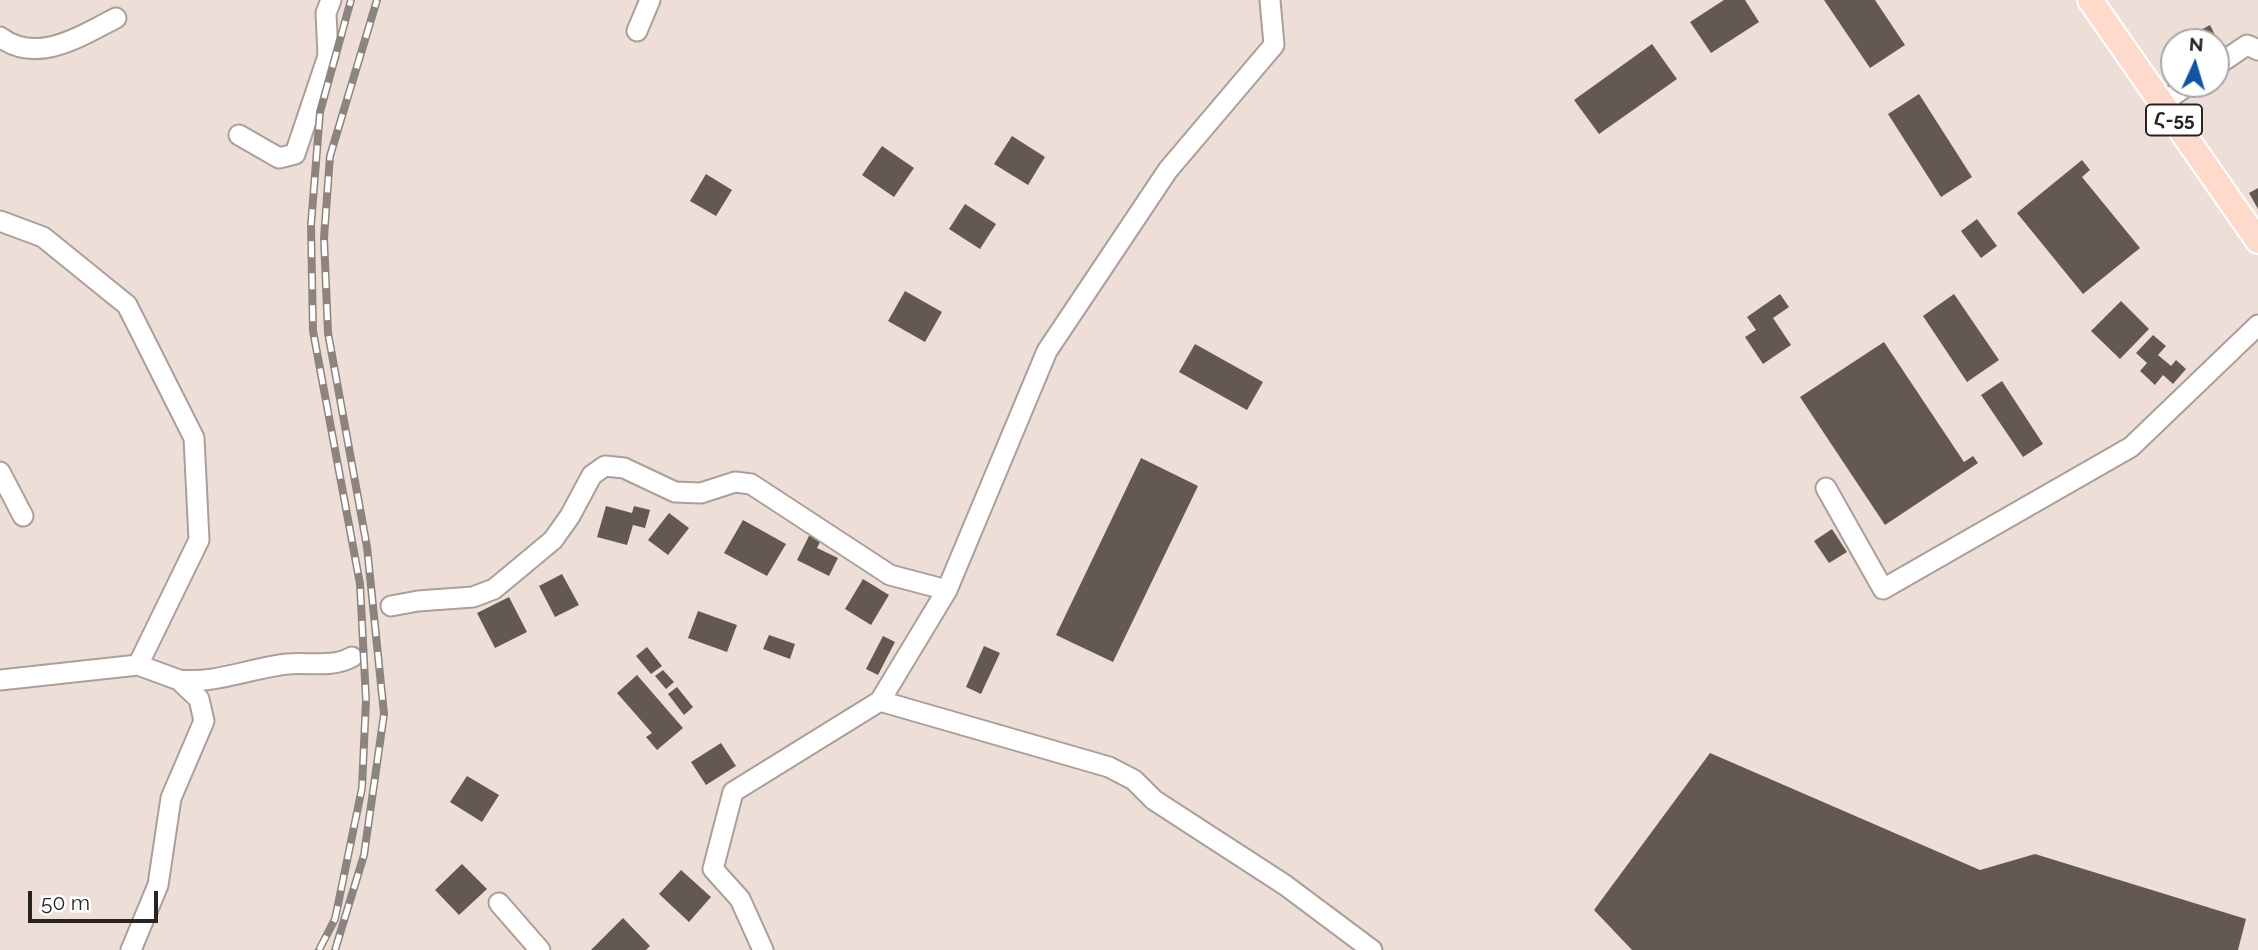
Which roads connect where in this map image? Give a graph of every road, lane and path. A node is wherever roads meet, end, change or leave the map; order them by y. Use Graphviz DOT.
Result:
graph roads {
  1 [pos="331,0"];
  2 [pos="650,0"];
  3 [pos="1270,0"];
  4 [pos="2090,0"];
  5 [pos="116,18"];
  6 [pos="637,31"];
  7 [pos="0,37"];
  8 [pos="2254,43"];
  9 [pos="2230,58"];
  10 [pos="2169,98"];
  11 [pos="2162,103"];
  12 [pos="239,135"];
  13 [pos="0,221"];
  14 [pos="2256,234"];
  15 [pos="2258,325"];
  16 [pos="0,472"];
  17 [pos="1826,488"];
  18 [pos="23,516"];
  19 [pos="947,590"];
  20 [pos="391,606"];
  21 [pos="352,657"];
  22 [pos="138,665"];
  23 [pos="0,680"];
  24 [pos="178,680"];
  25 [pos="880,701"];
  26 [pos="499,903"];
  27 [pos="763,948"];
  28 [pos="131,950"];
  29 [pos="540,950"];
  30 [pos="743,950"];
  31 [pos="1372,950"];
  1 -- 12 [label="street"];
  2 -- 6 [label="street"];
  3 -- 19 [label="street"];
  4 -- 11 [label="main road, Հ-55"];
  5 -- 7 [label="street"];
  8 -- 9 [label="street"];
  10 -- 11 [label="street"];
  11 -- 14 [label="main road, Հ-55"];
  13 -- 22 [label="street"];
  15 -- 17 [label="street"];
  16 -- 18 [label="street"];
  19 -- 20 [label="street"];
  19 -- 25 [label="street"];
  21 -- 24 [label="street"];
  22 -- 23 [label="street"];
  22 -- 24 [label="street"];
  24 -- 28 [label="street"];
  25 -- 27 [label="street"];
  25 -- 31 [label="street"];
  26 -- 29 [label="street"];
  27 -- 30 [label="street"];
}
